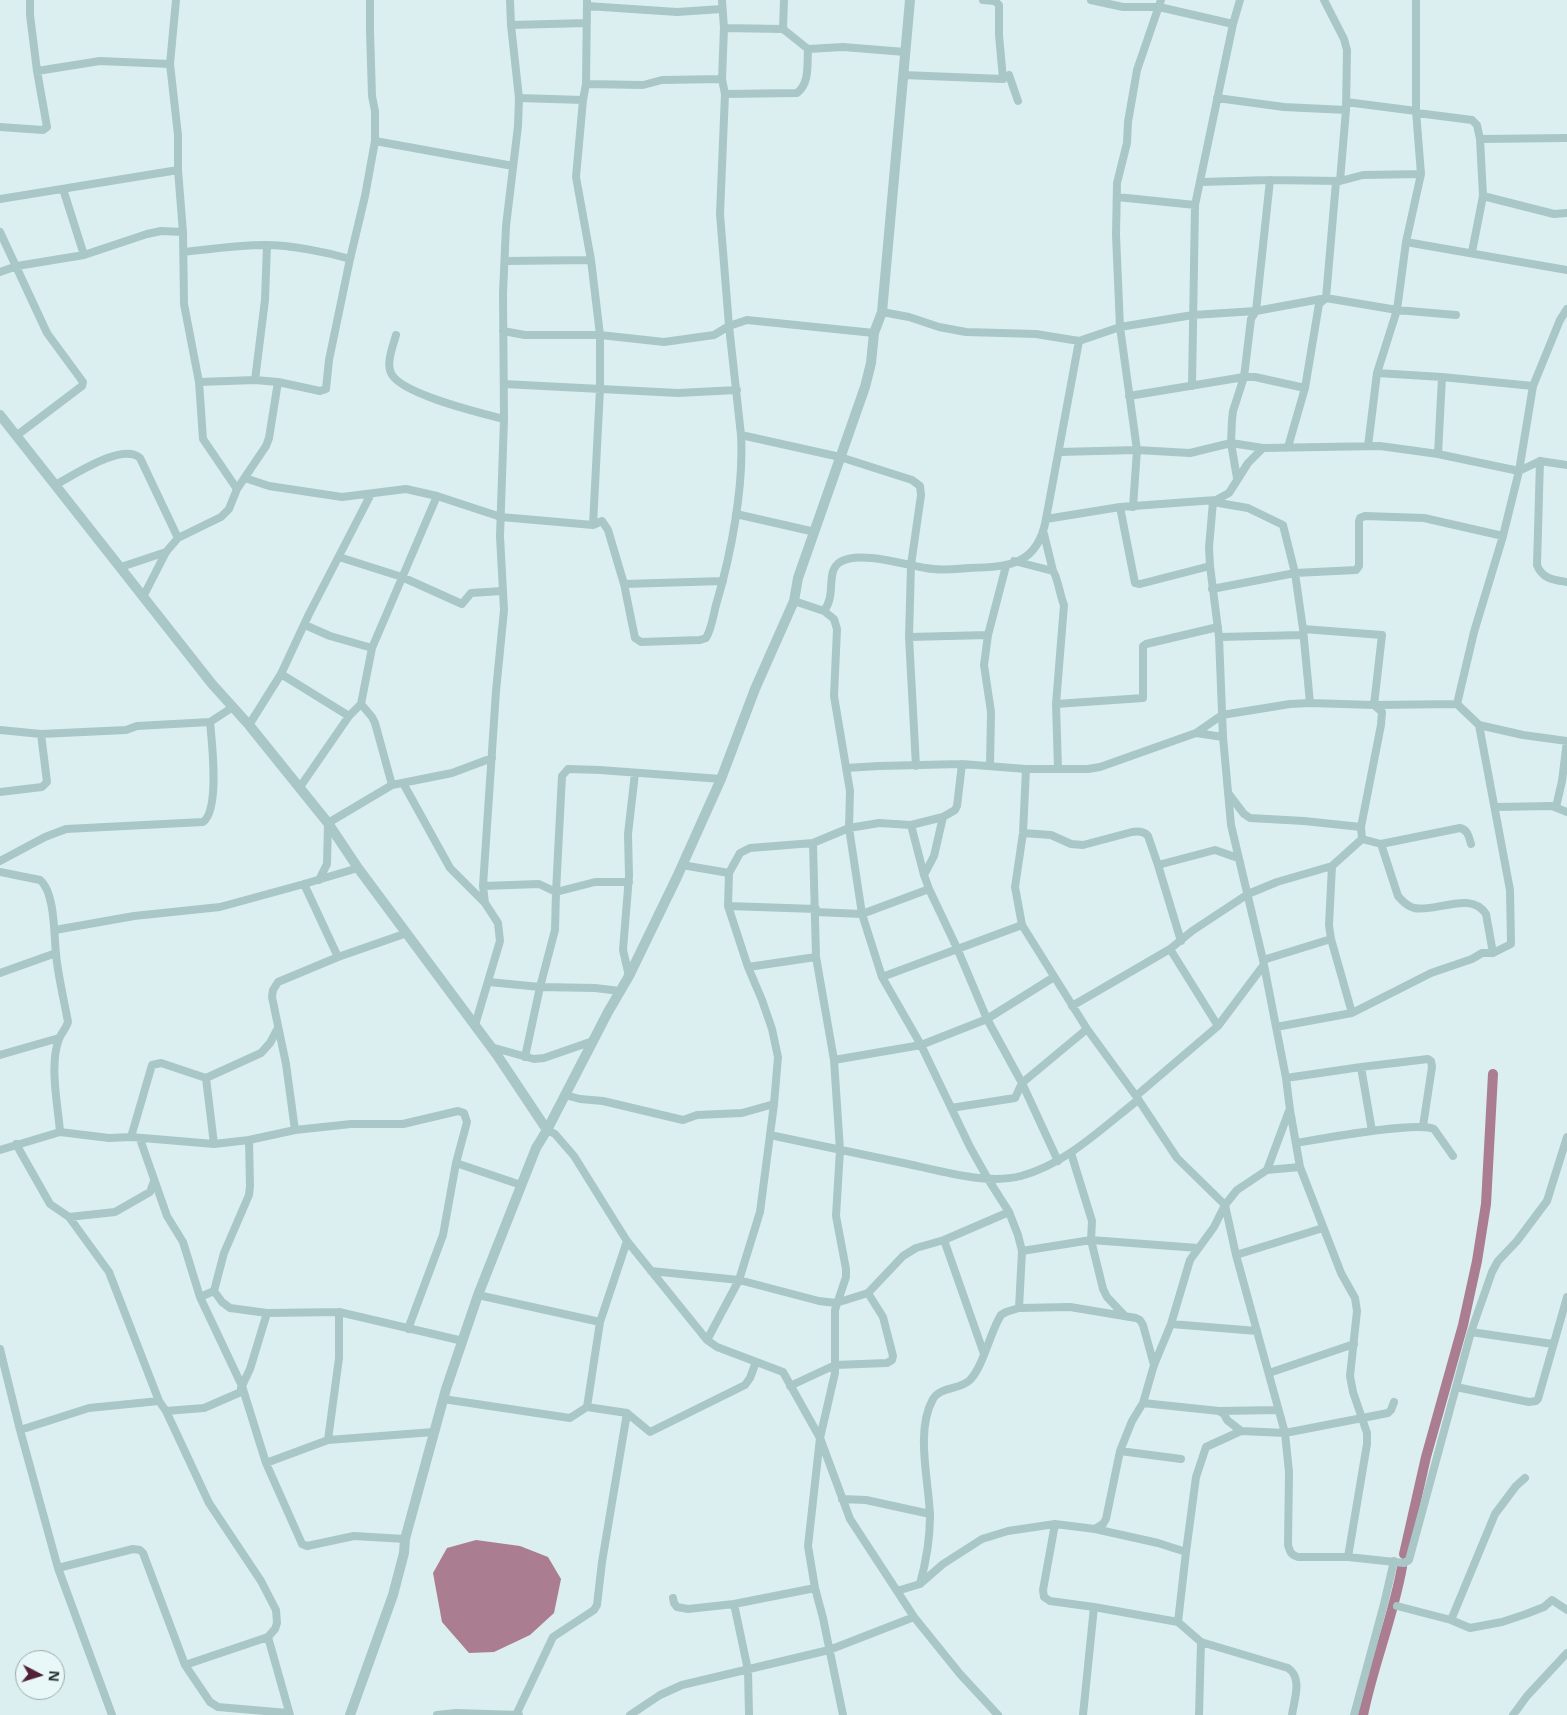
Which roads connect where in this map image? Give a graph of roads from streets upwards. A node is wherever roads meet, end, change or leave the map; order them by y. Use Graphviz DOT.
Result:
graph roads {
  1 [pos="30,0"];
  2 [pos="176,0"];
  3 [pos="370,0"];
  4 [pos="510,0"];
  5 [pos="722,0"];
  6 [pos="784,0"];
  7 [pos="910,0"];
  8 [pos="983,0"];
  9 [pos="1091,0"];
  10 [pos="1240,0"];
  11 [pos="1416,0"];
  12 [pos="1328,1"];
  13 [pos="587,3"];
  14 [pos="1160,3"];
  15 [pos="722,9"];
  16 [pos="587,22"];
  17 [pos="1232,24"];
  18 [pos="511,25"];
  19 [pos="724,28"];
  20 [pos="783,28"];
  21 [pos="808,49"];
  22 [pos="905,52"];
  23 [pos="170,64"];
  24 [pos="38,70"];
  25 [pos="903,76"];
  26 [pos="722,79"];
  27 [pos="1003,79"];
  28 [pos="586,84"];
  29 [pos="725,94"];
  30 [pos="519,98"];
  31 [pos="1217,98"];
  32 [pos="583,100"];
  33 [pos="1018,101"];
  34 [pos="1346,102"];
  35 [pos="1346,110"];
  36 [pos="1417,112"];
  37 [pos="0,127"];
  38 [pos="1567,138"];
  39 [pos="1480,139"];
  40 [pos="375,141"];
  41 [pos="513,166"];
  42 [pos="178,170"];
  43 [pos="1421,174"];
  44 [pos="1270,180"];
  45 [pos="1340,180"];
  46 [pos="1201,182"];
  47 [pos="63,189"];
  48 [pos="1483,196"];
  49 [pos="1117,197"];
  50 [pos="0,199"];
  51 [pos="1195,205"];
  52 [pos="1567,213"];
  53 [pos="0,232"];
  54 [pos="183,232"];
  55 [pos="1406,242"];
  56 [pos="267,245"];
  57 [pos="184,252"];
  58 [pos="1472,252"];
  59 [pos="84,255"];
  60 [pos="350,259"];
  61 [pos="591,260"];
  62 [pos="505,261"];
  63 [pos="17,266"];
  64 [pos="1567,270"];
  65 [pos="0,272"];
  66 [pos="1326,298"];
  67 [pos="1567,309"];
  68 [pos="1397,310"];
  69 [pos="1256,311"];
  70 [pos="882,312"];
  71 [pos="1193,315"];
  72 [pos="1456,315"];
  73 [pos="1564,318"];
  74 [pos="729,326"];
  75 [pos="1120,327"];
  76 [pos="503,332"];
  77 [pos="874,333"];
  78 [pos="396,335"];
  79 [pos="600,335"];
  80 [pos="1079,341"];
  81 [pos="1378,373"];
  82 [pos="1244,377"];
  83 [pos="1442,377"];
  84 [pos="255,380"];
  85 [pos="199,382"];
  86 [pos="278,382"];
  87 [pos="504,384"];
  88 [pos="1192,386"];
  89 [pos="1533,386"];
  90 [pos="1305,388"];
  91 [pos="600,389"];
  92 [pos="737,390"];
  93 [pos="1129,396"];
  94 [pos="0,415"];
  95 [pos="504,419"];
  96 [pos="741,435"];
  97 [pos="16,436"];
  98 [pos="1231,442"];
  99 [pos="1368,446"];
  100 [pos="1288,447"];
  101 [pos="1263,448"];
  102 [pos="1137,450"];
  103 [pos="1059,452"];
  104 [pos="1438,454"];
  105 [pos="840,457"];
  106 [pos="1540,461"];
  107 [pos="1567,465"];
  108 [pos="1520,471"];
  109 [pos="245,478"];
  110 [pos="1237,478"];
  111 [pos="55,486"];
  112 [pos="237,489"];
  113 [pos="371,494"];
  114 [pos="437,496"];
  115 [pos="1215,501"];
  116 [pos="1120,507"];
  117 [pos="1133,507"];
  118 [pos="736,514"];
  119 [pos="501,517"];
  120 [pos="1046,519"];
  121 [pos="593,525"];
  122 [pos="815,532"];
  123 [pos="1044,534"];
  124 [pos="1503,536"];
  125 [pos="178,538"];
  126 [pos="166,552"];
  127 [pos="339,557"];
  128 [pos="1014,561"];
  129 [pos="911,565"];
  130 [pos="1006,566"];
  131 [pos="1210,566"];
  132 [pos="121,567"];
  133 [pos="1053,571"];
  134 [pos="1295,573"];
  135 [pos="402,576"];
  136 [pos="723,581"];
  137 [pos="1567,582"];
  138 [pos="624,584"];
  139 [pos="1212,589"];
  140 [pos="502,591"];
  141 [pos="143,597"];
  142 [pos="794,601"];
  143 [pos="824,611"];
  144 [pos="305,625"];
  145 [pos="1218,627"];
  146 [pos="1303,632"];
  147 [pos="988,635"];
  148 [pos="909,637"];
  149 [pos="1219,637"];
  150 [pos="372,648"];
  151 [pos="281,674"];
  152 [pos="1310,703"];
  153 [pos="361,704"];
  154 [pos="1056,704"];
  155 [pos="1457,704"];
  156 [pos="1374,705"];
  157 [pos="233,706"];
  158 [pos="1222,715"];
  159 [pos="349,716"];
  160 [pos="210,722"];
  161 [pos="249,725"];
  162 [pos="1479,725"];
  163 [pos="0,730"];
  164 [pos="1196,733"];
  165 [pos="41,734"];
  166 [pos="1223,737"];
  167 [pos="1567,741"];
  168 [pos="492,758"];
  169 [pos="962,764"];
  170 [pos="916,766"];
  171 [pos="990,766"];
  172 [pos="846,768"];
  173 [pos="1026,768"];
  174 [pos="1058,769"];
  175 [pos="635,772"];
  176 [pos="722,780"];
  177 [pos="403,783"];
  178 [pos="392,785"];
  179 [pos="300,787"];
  180 [pos="0,792"];
  181 [pos="1227,792"];
  182 [pos="1556,806"];
  183 [pos="1495,807"];
  184 [pos="1567,812"];
  185 [pos="943,817"];
  186 [pos="328,823"];
  187 [pos="911,826"];
  188 [pos="1361,827"];
  189 [pos="849,828"];
  190 [pos="1023,834"];
  191 [pos="1362,839"];
  192 [pos="813,843"];
  193 [pos="1382,844"];
  194 [pos="1471,844"];
  195 [pos="1238,858"];
  196 [pos="0,861"];
  197 [pos="682,865"];
  198 [pos="1158,865"];
  199 [pos="1332,866"];
  200 [pos="358,868"];
  201 [pos="0,872"];
  202 [pos="729,873"];
  203 [pos="924,875"];
  204 [pos="319,880"];
  205 [pos="629,882"];
  206 [pos="304,884"];
  207 [pos="483,886"];
  208 [pos="929,889"];
  209 [pos="556,892"];
  210 [pos="1248,894"];
  211 [pos="485,903"];
  212 [pos="728,906"];
  213 [pos="816,910"];
  214 [pos="862,914"];
  215 [pos="1022,925"];
  216 [pos="55,930"];
  217 [pos="408,933"];
  218 [pos="1331,939"];
  219 [pos="1181,941"];
  220 [pos="957,948"];
  221 [pos="1170,949"];
  222 [pos="1493,953"];
  223 [pos="56,954"];
  224 [pos="338,957"];
  225 [pos="816,957"];
  226 [pos="1263,963"];
  227 [pos="748,967"];
  228 [pos="0,973"];
  229 [pos="629,976"];
  230 [pos="882,977"];
  231 [pos="1054,977"];
  232 [pos="489,982"];
  233 [pos="540,987"];
  234 [pos="620,990"];
  235 [pos="1072,1006"];
  236 [pos="1352,1013"];
  237 [pos="987,1019"];
  238 [pos="474,1025"];
  239 [pos="1218,1026"];
  240 [pos="1276,1026"];
  241 [pos="278,1028"];
  242 [pos="1087,1029"];
  243 [pos="59,1038"];
  244 [pos="593,1041"];
  245 [pos="921,1045"];
  246 [pos="491,1047"];
  247 [pos="0,1055"];
  248 [pos="525,1058"];
  249 [pos="834,1060"];
  250 [pos="1361,1067"];
  251 [pos="206,1078"];
  252 [pos="1286,1078"];
  253 [pos="1022,1083"];
  254 [pos="565,1095"];
  255 [pos="1137,1098"];
  256 [pos="774,1104"];
  257 [pos="951,1108"];
  258 [pos="1290,1110"];
  259 [pos="1423,1126"];
  260 [pos="295,1130"];
  261 [pos="547,1130"];
  262 [pos="1372,1131"];
  263 [pos="60,1132"];
  264 [pos="770,1135"];
  265 [pos="131,1137"];
  266 [pos="1567,1137"];
  267 [pos="140,1139"];
  268 [pos="249,1140"];
  269 [pos="1296,1143"];
  270 [pos="16,1144"];
  271 [pos="214,1144"];
  272 [pos="0,1150"];
  273 [pos="840,1150"];
  274 [pos="1071,1153"];
  275 [pos="1453,1156"];
  276 [pos="1058,1161"];
  277 [pos="456,1164"];
  278 [pos="1559,1165"];
  279 [pos="1300,1166"];
  280 [pos="1268,1170"];
  281 [pos="1567,1170"];
  282 [pos="988,1179"];
  283 [pos="154,1181"];
  284 [pos="521,1185"];
  285 [pos="1225,1205"];
  286 [pos="1009,1212"];
  287 [pos="69,1217"];
  288 [pos="1323,1228"];
  289 [pos="944,1240"];
  290 [pos="1091,1240"];
  291 [pos="627,1241"];
  292 [pos="1198,1248"];
  293 [pos="1022,1251"];
  294 [pos="1236,1255"];
  295 [pos="651,1271"];
  296 [pos="739,1280"];
  297 [pos="214,1290"];
  298 [pos="868,1293"];
  299 [pos="478,1295"];
  300 [pos="1567,1297"];
  301 [pos="200,1298"];
  302 [pos="836,1303"];
  303 [pos="1019,1308"];
  304 [pos="339,1312"];
  305 [pos="267,1313"];
  306 [pos="1125,1316"];
  307 [pos="600,1322"];
  308 [pos="1171,1324"];
  309 [pos="408,1329"];
  310 [pos="1257,1331"];
  311 [pos="1471,1332"];
  312 [pos="707,1340"];
  313 [pos="463,1341"];
  314 [pos="1354,1344"];
  315 [pos="1553,1344"];
  316 [pos="0,1349"];
  317 [pos="984,1354"];
  318 [pos="756,1362"];
  319 [pos="2,1364"];
  320 [pos="835,1365"];
  321 [pos="1154,1365"];
  322 [pos="1269,1373"];
  323 [pos="242,1386"];
  324 [pos="790,1386"];
  325 [pos="1456,1387"];
  326 [pos="443,1399"];
  327 [pos="159,1401"];
  328 [pos="1394,1402"];
  329 [pos="1143,1403"];
  330 [pos="586,1407"];
  331 [pos="1278,1410"];
  332 [pos="166,1411"];
  333 [pos="1219,1411"];
  334 [pos="627,1413"];
  335 [pos="1363,1416"];
  336 [pos="20,1430"];
  337 [pos="1241,1431"];
  338 [pos="434,1432"];
  339 [pos="1285,1433"];
  340 [pos="820,1438"];
  341 [pos="328,1440"];
  342 [pos="1120,1451"];
  343 [pos="1181,1459"];
  344 [pos="266,1463"];
  345 [pos="1525,1478"];
  346 [pos="842,1499"];
  347 [pos="930,1514"];
  348 [pos="1055,1524"];
  349 [pos="1095,1529"];
  350 [pos="405,1539"];
  351 [pos="1186,1552"];
  352 [pos="1348,1557"];
  353 [pos="1394,1561"];
  354 [pos="58,1568"];
  355 [pos="920,1584"];
  356 [pos="814,1588"];
  357 [pos="897,1591"];
  358 [pos="673,1598"];
  359 [pos="734,1604"];
  360 [pos="1397,1606"];
  361 [pos="1094,1607"];
  362 [pos="1567,1610"];
  363 [pos="914,1617"];
  364 [pos="1451,1620"];
  365 [pos="1178,1622"];
  366 [pos="268,1637"];
  367 [pos="1201,1642"];
  368 [pos="829,1650"];
  369 [pos="1567,1653"];
  370 [pos="185,1665"];
  371 [pos="748,1670"];
  372 [pos="842,1713"];
  373 [pos="289,1714"];
  374 [pos="112,1715"];
  375 [pos="350,1715"];
  376 [pos="437,1715"];
  377 [pos="517,1715"];
  378 [pos="630,1715"];
  379 [pos="749,1715"];
  380 [pos="998,1715"];
  381 [pos="1083,1715"];
  382 [pos="1199,1715"];
  383 [pos="1292,1715"];
  384 [pos="1354,1715"];
  385 [pos="1513,1715"];
  1 -- 24 [label="street"];
  2 -- 23 [label="street"];
  3 -- 40 [label="street"];
  4 -- 18 [label="street"];
  5 -- 15 [label="street"];
  6 -- 20 [label="street"];
  7 -- 22 [label="street"];
  8 -- 27 [label="street"];
  9 -- 14 [label="street"];
  10 -- 17 [label="street"];
  11 -- 36 [label="street"];
  12 -- 34 [label="street"];
  13 -- 15 [label="street"];
  13 -- 16 [label="street"];
  14 -- 17 [label="street"];
  14 -- 49 [label="street"];
  15 -- 19 [label="street"];
  16 -- 18 [label="street"];
  16 -- 28 [label="street"];
  17 -- 31 [label="street"];
  18 -- 30 [label="street"];
  19 -- 20 [label="street"];
  19 -- 26 [label="street"];
  20 -- 21 [label="street"];
  21 -- 22 [label="street"];
  21 -- 29 [label="street"];
  22 -- 25 [label="street"];
  23 -- 24 [label="street"];
  23 -- 42 [label="street"];
  24 -- 37 [label="street"];
  25 -- 27 [label="street"];
  25 -- 70 [label="street"];
  26 -- 28 [label="street"];
  26 -- 29 [label="street"];
  27 -- 33 [label="street"];
  28 -- 32 [label="street"];
  29 -- 74 [label="street"];
  30 -- 32 [label="street"];
  30 -- 41 [label="street"];
  31 -- 35 [label="street"];
  31 -- 46 [label="street"];
  32 -- 61 [label="street"];
  34 -- 35 [label="street"];
  34 -- 36 [label="street"];
  35 -- 45 [label="street"];
  36 -- 39 [label="street"];
  36 -- 43 [label="street"];
  38 -- 39 [label="street"];
  39 -- 48 [label="street"];
  40 -- 41 [label="street"];
  40 -- 60 [label="street"];
  41 -- 62 [label="street"];
  42 -- 47 [label="street"];
  42 -- 54 [label="street"];
  43 -- 45 [label="street"];
  43 -- 55 [label="street"];
  44 -- 45 [label="street"];
  44 -- 46 [label="street"];
  44 -- 69 [label="street"];
  45 -- 66 [label="street"];
  46 -- 51 [label="street"];
  47 -- 50 [label="street"];
  47 -- 59 [label="street"];
  48 -- 52 [label="street"];
  48 -- 58 [label="street"];
  49 -- 51 [label="street"];
  49 -- 75 [label="street"];
  51 -- 71 [label="street"];
  53 -- 63 [label="street"];
  54 -- 57 [label="street"];
  54 -- 59 [label="street"];
  55 -- 58 [label="street"];
  55 -- 68 [label="street"];
  56 -- 57 [label="street"];
  56 -- 60 [label="street"];
  56 -- 84 [label="street"];
  57 -- 85 [label="street"];
  58 -- 64 [label="street"];
  59 -- 63 [label="street"];
  60 -- 86 [label="street"];
  61 -- 62 [label="street"];
  61 -- 79 [label="street"];
  62 -- 76 [label="street"];
  63 -- 65 [label="street"];
  63 -- 97 [label="street"];
  66 -- 68 [label="street"];
  66 -- 69 [label="street"];
  66 -- 90 [label="street"];
  67 -- 73 [label="street"];
  68 -- 72 [label="street"];
  68 -- 81 [label="street"];
  69 -- 71 [label="street"];
  69 -- 82 [label="street"];
  70 -- 77 [label="street"];
  70 -- 80 [label="street"];
  71 -- 75 [label="street"];
  71 -- 88 [label="street"];
  73 -- 89 [label="street"];
  74 -- 77 [label="street"];
  74 -- 79 [label="street"];
  74 -- 92 [label="street"];
  75 -- 80 [label="street"];
  75 -- 93 [label="street"];
  76 -- 79 [label="street"];
  76 -- 87 [label="street"];
  77 -- 105 [label="street"];
  78 -- 95 [label="street"];
  79 -- 91 [label="street"];
  80 -- 103 [label="street"];
  81 -- 83 [label="street"];
  81 -- 99 [label="street"];
  82 -- 88 [label="street"];
  82 -- 90 [label="street"];
  82 -- 98 [label="street"];
  83 -- 89 [label="street"];
  83 -- 104 [label="street"];
  84 -- 85 [label="street"];
  84 -- 86 [label="street"];
  85 -- 112 [label="street"];
  86 -- 109 [label="street"];
  87 -- 91 [label="street"];
  87 -- 95 [label="street"];
  88 -- 93 [label="street"];
  89 -- 108 [label="street"];
  90 -- 100 [label="street"];
  91 -- 92 [label="street"];
  91 -- 121 [label="street"];
  92 -- 96 [label="street"];
  93 -- 102 [label="street"];
  94 -- 97 [label="street"];
  95 -- 119 [label="street"];
  96 -- 105 [label="street"];
  96 -- 118 [label="street"];
  97 -- 111 [label="street"];
  98 -- 101 [label="street"];
  98 -- 102 [label="street"];
  98 -- 110 [label="street"];
  99 -- 100 [label="street"];
  99 -- 104 [label="street"];
  100 -- 101 [label="street"];
  101 -- 110 [label="street"];
  102 -- 103 [label="street"];
  102 -- 117 [label="street"];
  103 -- 120 [label="street"];
  104 -- 108 [label="street"];
  105 -- 122 [label="street"];
  105 -- 129 [label="street"];
  106 -- 107 [label="street"];
  106 -- 108 [label="street"];
  106 -- 137 [label="street"];
  108 -- 124 [label="street"];
  109 -- 112 [label="street"];
  109 -- 113 [label="street"];
  110 -- 115 [label="street"];
  111 -- 125 [label="street"];
  111 -- 132 [label="street"];
  112 -- 125 [label="street"];
  113 -- 114 [label="street"];
  113 -- 127 [label="street"];
  114 -- 119 [label="street"];
  114 -- 135 [label="street"];
  115 -- 117 [label="street"];
  115 -- 131 [label="street"];
  115 -- 134 [label="street"];
  116 -- 117 [label="street"];
  116 -- 120 [label="street"];
  116 -- 131 [label="street"];
  118 -- 122 [label="street"];
  118 -- 136 [label="street"];
  119 -- 121 [label="street"];
  119 -- 140 [label="street"];
  120 -- 123 [label="street"];
  121 -- 138 [label="street"];
  122 -- 142 [label="street"];
  123 -- 128 [label="street"];
  123 -- 133 [label="street"];
  124 -- 134 [label="street"];
  124 -- 155 [label="street"];
  125 -- 126 [label="street"];
  126 -- 132 [label="street"];
  126 -- 141 [label="street"];
  127 -- 135 [label="street"];
  127 -- 144 [label="street"];
  128 -- 130 [label="street"];
  128 -- 133 [label="street"];
  129 -- 130 [label="street"];
  129 -- 143 [label="street"];
  129 -- 148 [label="street"];
  130 -- 147 [label="street"];
  131 -- 139 [label="street"];
  132 -- 141 [label="street"];
  133 -- 154 [label="street"];
  134 -- 139 [label="street"];
  134 -- 146 [label="street"];
  135 -- 140 [label="street"];
  135 -- 150 [label="street"];
  136 -- 138 [label="street"];
  136 -- 138 [label="street"];
  139 -- 145 [label="street"];
  140 -- 168 [label="street"];
  141 -- 157 [label="street"];
  142 -- 143 [label="street"];
  142 -- 176 [label="street"];
  143 -- 172 [label="street"];
  144 -- 150 [label="street"];
  144 -- 151 [label="street"];
  145 -- 149 [label="street"];
  145 -- 154 [label="street"];
  146 -- 149 [label="street"];
  146 -- 152 [label="street"];
  146 -- 156 [label="street"];
  147 -- 148 [label="street"];
  147 -- 171 [label="street"];
  148 -- 170 [label="street"];
  149 -- 158 [label="street"];
  150 -- 153 [label="street"];
  151 -- 159 [label="street"];
  151 -- 161 [label="street"];
  152 -- 156 [label="street"];
  152 -- 158 [label="street"];
  153 -- 159 [label="street"];
  153 -- 178 [label="street"];
  154 -- 174 [label="street"];
  155 -- 156 [label="street"];
  155 -- 162 [label="street"];
  156 -- 188 [label="street"];
  157 -- 160 [label="street"];
  157 -- 161 [label="street"];
  158 -- 164 [label="street"];
  158 -- 166 [label="street"];
  159 -- 179 [label="street"];
  160 -- 165 [label="street"];
  160 -- 196 [label="street"];
  161 -- 179 [label="street"];
  162 -- 167 [label="street"];
  162 -- 183 [label="street"];
  163 -- 165 [label="street"];
  164 -- 166 [label="street"];
  164 -- 174 [label="street"];
  165 -- 180 [label="street"];
  166 -- 181 [label="street"];
  167 -- 182 [label="street"];
  168 -- 177 [label="street"];
  168 -- 207 [label="street"];
  169 -- 170 [label="street"];
  169 -- 171 [label="street"];
  169 -- 185 [label="street"];
  170 -- 172 [label="street"];
  171 -- 173 [label="street"];
  172 -- 189 [label="street"];
  173 -- 174 [label="street"];
  173 -- 190 [label="street"];
  175 -- 176 [label="street"];
  175 -- 205 [label="street"];
  175 -- 209 [label="street"];
  176 -- 197 [label="street"];
  177 -- 178 [label="street"];
  177 -- 211 [label="street"];
  178 -- 186 [label="street"];
  179 -- 186 [label="street"];
  181 -- 188 [label="street"];
  181 -- 195 [label="street"];
  182 -- 183 [label="street"];
  182 -- 184 [label="street"];
  183 -- 222 [label="street"];
  185 -- 187 [label="street"];
  185 -- 203 [label="street"];
  186 -- 200 [label="street"];
  186 -- 204 [label="street"];
  187 -- 189 [label="street"];
  187 -- 203 [label="street"];
  188 -- 191 [label="street"];
  189 -- 192 [label="street"];
  189 -- 214 [label="street"];
  190 -- 198 [label="street"];
  190 -- 215 [label="street"];
  191 -- 193 [label="street"];
  191 -- 199 [label="street"];
  192 -- 202 [label="street"];
  192 -- 213 [label="street"];
  193 -- 194 [label="street"];
  193 -- 222 [label="street"];
  195 -- 198 [label="street"];
  195 -- 210 [label="street"];
  197 -- 202 [label="street"];
  197 -- 229 [label="street"];
  198 -- 219 [label="street"];
  199 -- 210 [label="street"];
  199 -- 218 [label="street"];
  200 -- 204 [label="street"];
  200 -- 217 [label="street"];
  201 -- 216 [label="street"];
  202 -- 212 [label="street"];
  203 -- 208 [label="street"];
  204 -- 206 [label="street"];
  205 -- 209 [label="street"];
  205 -- 229 [label="street"];
  206 -- 216 [label="street"];
  206 -- 224 [label="street"];
  207 -- 209 [label="street"];
  207 -- 211 [label="street"];
  208 -- 214 [label="street"];
  208 -- 220 [label="street"];
  209 -- 233 [label="street"];
  210 -- 219 [label="street"];
  210 -- 226 [label="street"];
  211 -- 232 [label="street"];
  212 -- 213 [label="street"];
  212 -- 227 [label="street"];
  213 -- 214 [label="street"];
  213 -- 225 [label="street"];
  214 -- 230 [label="street"];
  215 -- 220 [label="street"];
  215 -- 231 [label="street"];
  216 -- 223 [label="street"];
  217 -- 224 [label="street"];
  217 -- 238 [label="street"];
  218 -- 226 [label="street"];
  218 -- 236 [label="street"];
  219 -- 221 [label="street"];
  220 -- 230 [label="street"];
  220 -- 237 [label="street"];
  221 -- 235 [label="street"];
  221 -- 239 [label="street"];
  222 -- 236 [label="street"];
  223 -- 228 [label="street"];
  223 -- 243 [label="street"];
  224 -- 241 [label="street"];
  225 -- 227 [label="street"];
  225 -- 249 [label="street"];
  226 -- 239 [label="street"];
  226 -- 240 [label="street"];
  227 -- 256 [label="street"];
  229 -- 234 [label="street"];
  230 -- 245 [label="street"];
  231 -- 235 [label="street"];
  231 -- 237 [label="street"];
  232 -- 233 [label="street"];
  232 -- 238 [label="street"];
  233 -- 234 [label="street"];
  233 -- 248 [label="street"];
  234 -- 244 [label="street"];
  235 -- 242 [label="street"];
  236 -- 240 [label="street"];
  237 -- 245 [label="street"];
  237 -- 253 [label="street"];
  238 -- 246 [label="street"];
  239 -- 255 [label="street"];
  240 -- 252 [label="street"];
  241 -- 251 [label="street"];
  241 -- 260 [label="street"];
  242 -- 253 [label="street"];
  242 -- 255 [label="street"];
  243 -- 247 [label="street"];
  243 -- 263 [label="street"];
  244 -- 248 [label="street"];
  244 -- 254 [label="street"];
  245 -- 249 [label="street"];
  245 -- 257 [label="street"];
  246 -- 248 [label="street"];
  246 -- 261 [label="street"];
  249 -- 273 [label="street"];
  250 -- 252 [label="street"];
  250 -- 259 [label="street"];
  250 -- 262 [label="street"];
  251 -- 265 [label="street"];
  251 -- 271 [label="street"];
  252 -- 258 [label="street"];
  253 -- 257 [label="street"];
  253 -- 276 [label="street"];
  254 -- 256 [label="street"];
  254 -- 261 [label="street"];
  255 -- 274 [label="street"];
  255 -- 285 [label="street"];
  256 -- 264 [label="street"];
  257 -- 282 [label="street"];
  258 -- 269 [label="street"];
  258 -- 280 [label="street"];
  259 -- 262 [label="street"];
  259 -- 275 [label="street"];
  260 -- 268 [label="street"];
  260 -- 277 [label="street"];
  261 -- 284 [label="street"];
  261 -- 291 [label="street"];
  262 -- 269 [label="street"];
  263 -- 265 [label="street"];
  263 -- 270 [label="street"];
  264 -- 273 [label="street"];
  264 -- 296 [label="street"];
  265 -- 267 [label="street"];
  266 -- 278 [label="street"];
  267 -- 271 [label="street"];
  267 -- 283 [label="street"];
  268 -- 271 [label="street"];
  268 -- 297 [label="street"];
  269 -- 279 [label="street"];
  270 -- 272 [label="street"];
  270 -- 287 [label="street"];
  273 -- 282 [label="street"];
  273 -- 302 [label="street"];
  274 -- 276 [label="street"];
  274 -- 290 [label="street"];
  276 -- 282 [label="street"];
  277 -- 284 [label="street"];
  277 -- 309 [label="street"];
  278 -- 281 [label="street"];
  278 -- 311 [label="street"];
  279 -- 280 [label="street"];
  279 -- 288 [label="street"];
  280 -- 285 [label="street"];
  282 -- 286 [label="street"];
  283 -- 287 [label="street"];
  283 -- 301 [label="street"];
  284 -- 299 [label="street"];
  285 -- 292 [label="street"];
  285 -- 294 [label="street"];
  286 -- 289 [label="street"];
  286 -- 293 [label="street"];
  287 -- 327 [label="street"];
  288 -- 294 [label="street"];
  288 -- 314 [label="street"];
  289 -- 298 [label="street"];
  289 -- 317 [label="street"];
  290 -- 292 [label="street"];
  290 -- 293 [label="street"];
  290 -- 306 [label="street"];
  291 -- 295 [label="street"];
  291 -- 307 [label="street"];
  292 -- 308 [label="street"];
  293 -- 303 [label="street"];
  294 -- 310 [label="street"];
  295 -- 296 [label="street"];
  295 -- 312 [label="street"];
  296 -- 302 [label="street"];
  296 -- 312 [label="street"];
  297 -- 301 [label="street"];
  297 -- 305 [label="street"];
  298 -- 302 [label="street"];
  298 -- 320 [label="street"];
  299 -- 307 [label="street"];
  299 -- 313 [label="street"];
  300 -- 315 [label="street"];
  301 -- 323 [label="street"];
  302 -- 320 [label="street"];
  303 -- 306 [label="street"];
  303 -- 317 [label="street"];
  304 -- 305 [label="street"];
  304 -- 309 [label="street"];
  304 -- 341 [label="street"];
  305 -- 323 [label="street"];
  306 -- 321 [label="street"];
  307 -- 330 [label="street"];
  308 -- 310 [label="street"];
  308 -- 321 [label="street"];
  309 -- 313 [label="street"];
  310 -- 322 [label="street"];
  311 -- 315 [label="street"];
  311 -- 325 [label="street"];
  312 -- 318 [label="street"];
  313 -- 326 [label="street"];
  314 -- 322 [label="street"];
  314 -- 335 [label="street"];
  315 -- 325 [label="street"];
  316 -- 319 [label="street"];
  317 -- 347 [label="street"];
  318 -- 324 [label="street"];
  318 -- 334 [label="street"];
  319 -- 336 [label="street"];
  320 -- 324 [label="street"];
  320 -- 340 [label="street"];
  321 -- 329 [label="street"];
  322 -- 331 [label="street"];
  323 -- 332 [label="street"];
  323 -- 344 [label="street"];
  324 -- 340 [label="street"];
  325 -- 353 [label="street"];
  326 -- 330 [label="street"];
  326 -- 338 [label="street"];
  327 -- 332 [label="street"];
  327 -- 336 [label="street"];
  328 -- 335 [label="street"];
  329 -- 333 [label="street"];
  329 -- 342 [label="street"];
  330 -- 334 [label="street"];
  331 -- 333 [label="street"];
  331 -- 339 [label="street"];
  332 -- 366 [label="street"];
  333 -- 337 [label="street"];
  334 -- 377 [label="street"];
  335 -- 339 [label="street"];
  335 -- 352 [label="street"];
  336 -- 354 [label="street"];
  337 -- 339 [label="street"];
  337 -- 351 [label="street"];
  338 -- 341 [label="street"];
  338 -- 350 [label="street"];
  339 -- 352 [label="street"];
  340 -- 346 [label="street"];
  340 -- 356 [label="street"];
  341 -- 344 [label="street"];
  342 -- 343 [label="street"];
  342 -- 349 [label="street"];
  344 -- 350 [label="street"];
  345 -- 364 [label="street"];
  346 -- 347 [label="street"];
  346 -- 357 [label="street"];
  347 -- 355 [label="street"];
  348 -- 349 [label="street"];
  348 -- 355 [label="street"];
  348 -- 361 [label="street"];
  349 -- 351 [label="street"];
  350 -- 375 [label="street"];
  351 -- 365 [label="street"];
  352 -- 353 [label="street"];
  353 -- 384 [label="street"];
  354 -- 370 [label="street"];
  354 -- 374 [label="street"];
  355 -- 357 [label="street"];
  356 -- 359 [label="street"];
  356 -- 368 [label="street"];
  357 -- 363 [label="street"];
  358 -- 359 [label="street"];
  359 -- 371 [label="street"];
  360 -- 364 [label="street"];
  361 -- 365 [label="street"];
  361 -- 381 [label="street"];
  362 -- 364 [label="street"];
  363 -- 368 [label="street"];
  363 -- 380 [label="street"];
  365 -- 367 [label="street"];
  366 -- 370 [label="street"];
  366 -- 373 [label="street"];
  367 -- 382 [label="street"];
  367 -- 383 [label="street"];
  368 -- 371 [label="street"];
  368 -- 372 [label="street"];
  369 -- 385 [label="street"];
  370 -- 373 [label="street"];
  371 -- 378 [label="street"];
  371 -- 379 [label="street"];
  376 -- 377 [label="street"];
}
